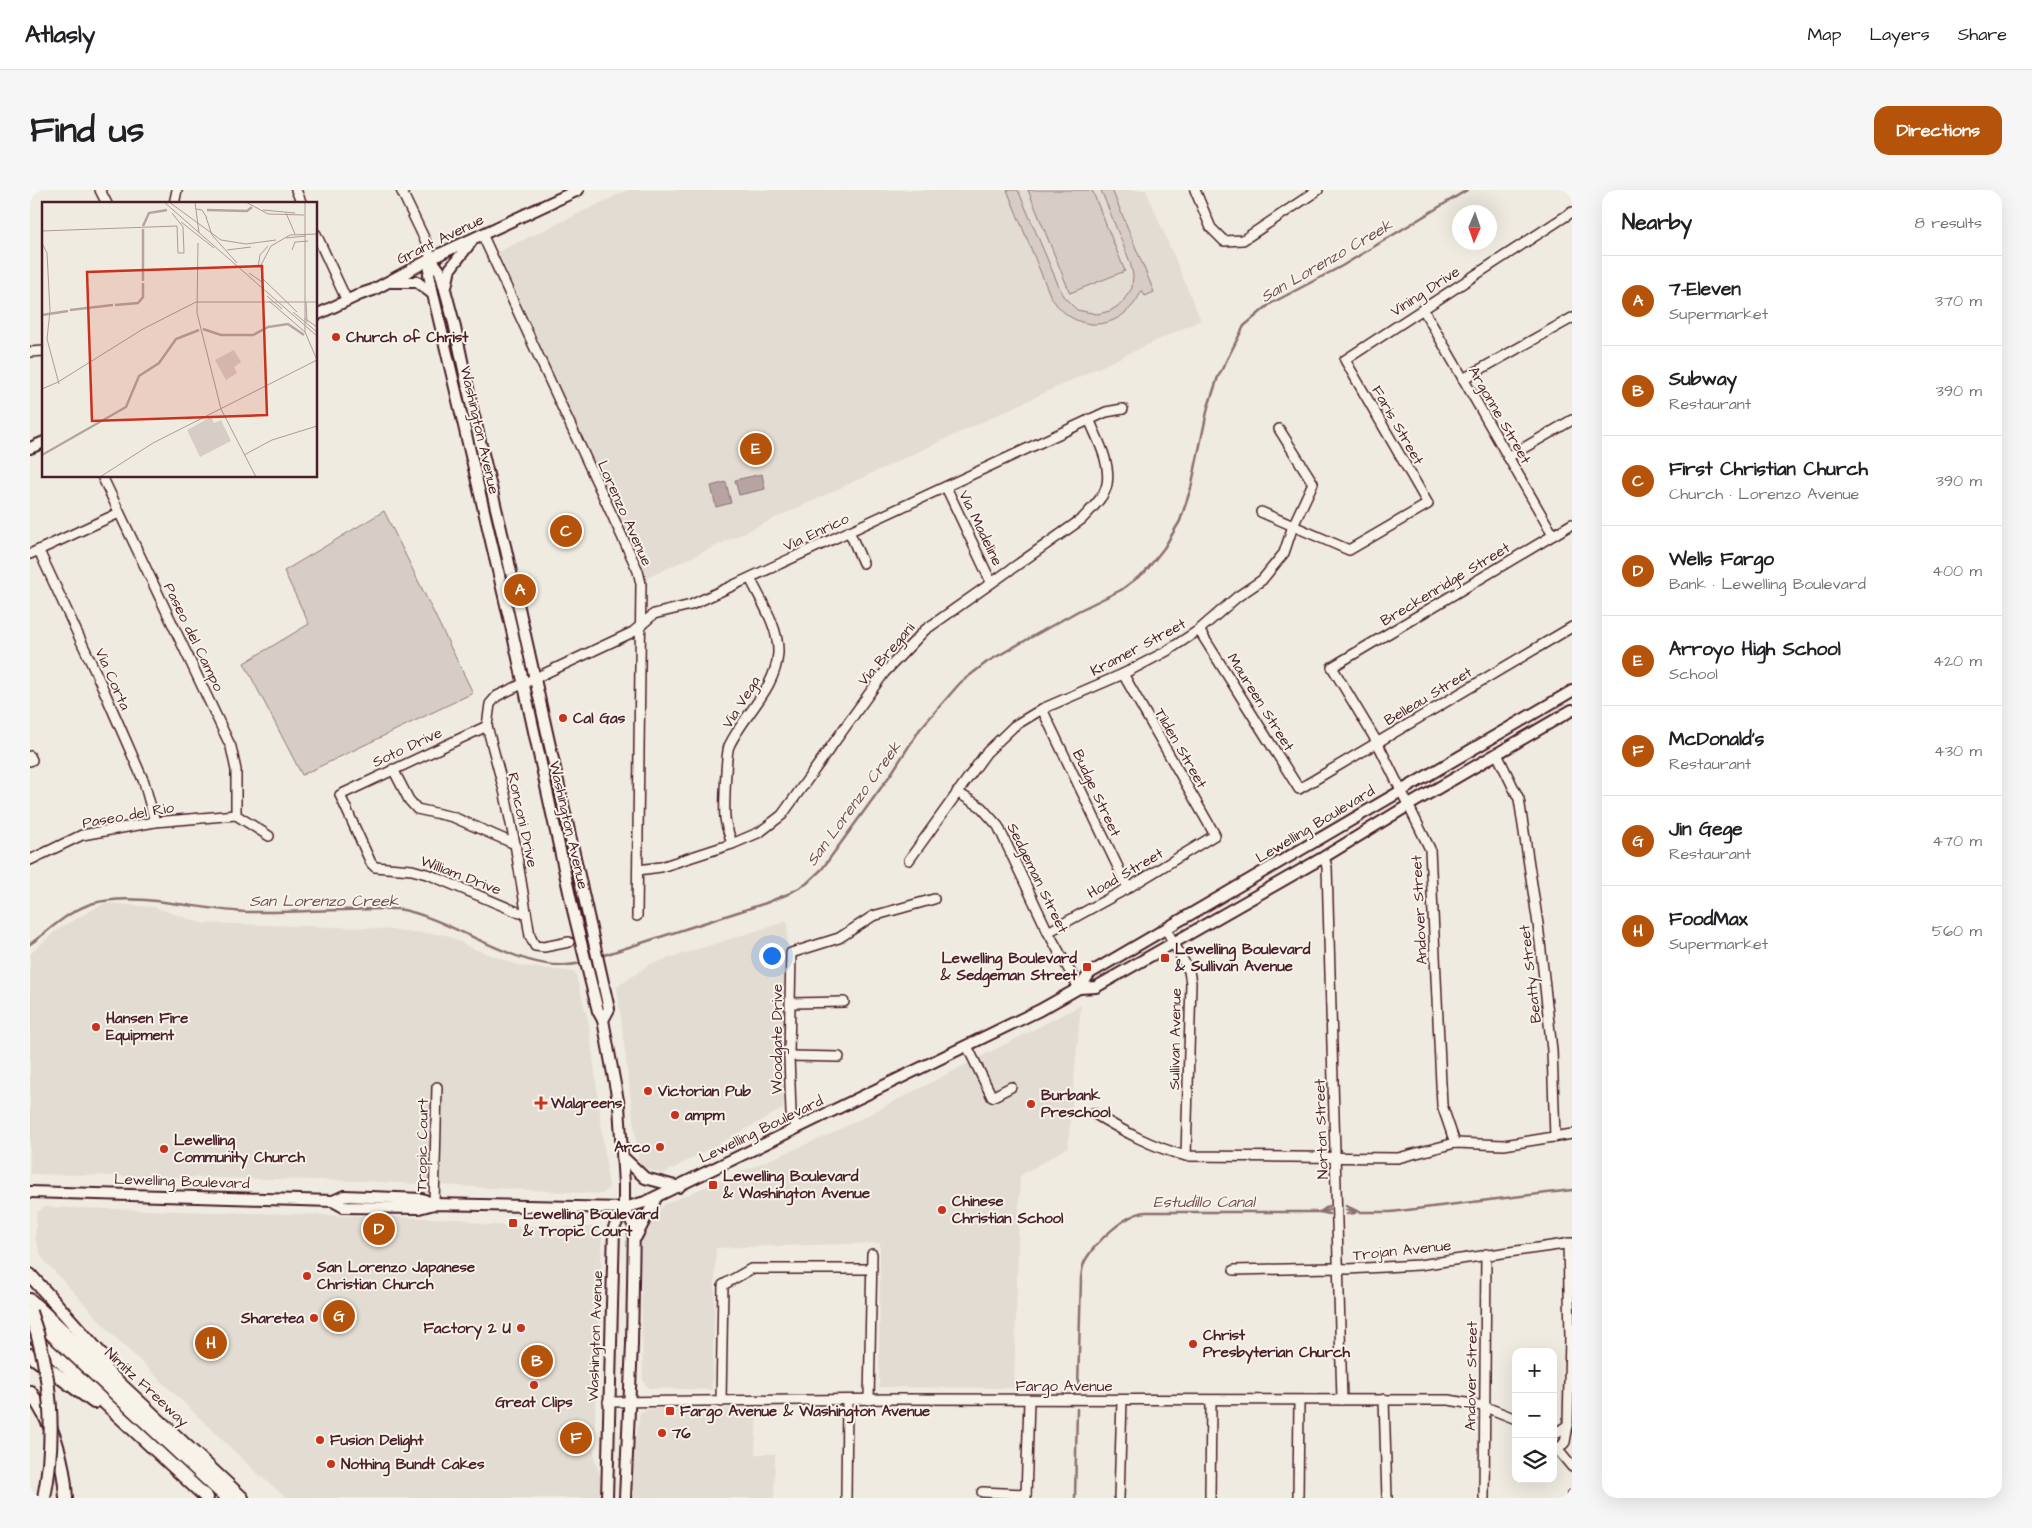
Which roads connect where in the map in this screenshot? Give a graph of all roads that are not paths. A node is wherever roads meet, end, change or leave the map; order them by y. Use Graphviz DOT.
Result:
graph roads {
  1 [pos="100,190"];
  2 [pos="296,190"];
  3 [pos="401,190"];
  4 [pos="578,190"];
  5 [pos="1195,190"];
  6 [pos="1318,190"];
  7 [pos="106,202"];
  8 [pos="301,202"];
  9 [pos="1572,212"];
  10 [pos="478,236"];
  11 [pos="318,238"];
  12 [pos="431,258"];
  13 [pos="387,282"];
  14 [pos="445,293"];
  15 [pos="433,294"];
  16 [pos="347,301"];
  17 [pos="1423,309"];
  18 [pos="318,314"];
  19 [pos="1572,318"];
  20 [pos="1345,360"];
  21 [pos="1463,379"];
  22 [pos="1123,409"];
  23 [pos="1089,420"];
  24 [pos="1572,420"];
  25 [pos="1280,429"];
  26 [pos="42,443"];
  27 [pos="30,448"];
  28 [pos="1508,457"];
  29 [pos="103,478"];
  30 [pos="946,487"];
  31 [pos="1261,512"];
  32 [pos="119,513"];
  33 [pos="1572,524"];
  34 [pos="1294,526"];
  35 [pos="849,532"];
  36 [pos="1553,535"];
  37 [pos="34,552"];
  38 [pos="863,563"];
  39 [pos="750,578"];
  40 [pos="991,582"];
  41 [pos="640,623"];
  42 [pos="1572,627"];
  43 [pos="1199,630"];
  44 [pos="1332,667"];
  45 [pos="1123,674"];
  46 [pos="535,679"];
  47 [pos="524,683"];
  48 [pos="1572,692"];
  49 [pos="1042,709"];
  50 [pos="1572,710"];
  51 [pos="487,726"];
  52 [pos="1377,742"];
  53 [pos="1497,754"];
  54 [pos="393,769"];
  55 [pos="1298,789"];
  56 [pos="1402,790"];
  57 [pos="957,792"];
  58 [pos="340,795"];
  59 [pos="1410,805"];
  60 [pos="236,815"];
  61 [pos="155,822"];
  62 [pos="269,836"];
  63 [pos="1214,836"];
  64 [pos="1325,837"];
  65 [pos="515,844"];
  66 [pos="732,844"];
  67 [pos="1324,857"];
  68 [pos="30,860"];
  69 [pos="909,860"];
  70 [pos="638,870"];
  71 [pos="1128,888"];
  72 [pos="934,899"];
  73 [pos="526,911"];
  74 [pos="637,916"];
  75 [pos="1166,929"];
  76 [pos="1048,932"];
  77 [pos="569,942"];
  78 [pos="1174,942"];
  79 [pos="1079,988"];
  80 [pos="844,1002"];
  81 [pos="791,1003"];
  82 [pos="604,1020"];
  83 [pos="967,1046"];
  84 [pos="789,1056"];
  85 [pos="839,1057"];
  86 [pos="437,1087"];
  87 [pos="1011,1087"];
  88 [pos="1093,1113"];
  89 [pos="797,1128"];
  90 [pos="1572,1134"];
  91 [pos="1555,1137"];
  92 [pos="1455,1143"];
  93 [pos="1186,1156"];
  94 [pos="623,1158"];
  95 [pos="1336,1158"];
  96 [pos="679,1187"];
  97 [pos="30,1192"];
  98 [pos="656,1198"];
  99 [pos="434,1204"];
  100 [pos="624,1208"];
  101 [pos="633,1242"];
  102 [pos="1570,1243"];
  103 [pos="872,1254"];
  104 [pos="1486,1254"];
  105 [pos="872,1269"];
  106 [pos="1340,1269"];
  107 [pos="1234,1270"];
  108 [pos="30,1274"];
  109 [pos="30,1300"];
  110 [pos="30,1313"];
  111 [pos="30,1333"];
  112 [pos="30,1354"];
  113 [pos="30,1392"];
  114 [pos="1384,1399"];
  115 [pos="848,1400"];
  116 [pos="869,1400"];
  117 [pos="1029,1400"];
  118 [pos="1122,1400"];
  119 [pos="1342,1400"];
  120 [pos="1211,1401"];
  121 [pos="1300,1401"];
  122 [pos="608,1402"];
  123 [pos="629,1402"];
  124 [pos="721,1402"];
  125 [pos="1484,1406"];
  126 [pos="1512,1417"];
  127 [pos="1568,1425"];
  128 [pos="1557,1432"];
  129 [pos="151,1446"];
  130 [pos="1557,1446"];
  131 [pos="1557,1447"];
  132 [pos="209,1466"];
  133 [pos="1572,1467"];
  134 [pos="982,1492"];
  135 [pos="1026,1496"];
  136 [pos="44,1498"];
  137 [pos="66,1498"];
  138 [pos="207,1498"];
  139 [pos="227,1498"];
  140 [pos="242,1498"];
  141 [pos="607,1498"];
  142 [pos="626,1498"];
  143 [pos="846,1498"];
  144 [pos="1119,1498"];
  145 [pos="1210,1498"];
  146 [pos="1298,1498"];
  147 [pos="1387,1498"];
  148 [pos="1484,1498"];
  1 -- 7 [label="street"];
  2 -- 8 [label="street"];
  3 -- 12 [label="street"];
  4 -- 10 [label="main road, Grant Avenue"];
  5 -- 6 [label="street"];
  9 -- 17 [label="street, Vining Drive"];
  10 -- 12 [label="main road, Grant Avenue"];
  10 -- 14 [label="main road"];
  10 -- 41 [label="street, Lorenzo Avenue"];
  11 -- 16 [label="street"];
  12 -- 13 [label="main road, Grant Avenue"];
  12 -- 14 [label="main road, Washington Avenue"];
  12 -- 15 [label="main road, Washington Avenue"];
  13 -- 15 [label="main road"];
  13 -- 16 [label="main road, Grant Avenue"];
  14 -- 46 [label="main road, Washington Avenue"];
  15 -- 47 [label="main road, Washington Avenue"];
  16 -- 18 [label="main road, Grant Avenue"];
  17 -- 20 [label="street, Vining Drive"];
  17 -- 21 [label="street, Argonne Street"];
  19 -- 21 [label="street"];
  20 -- 34 [label="street, Faris Street"];
  21 -- 28 [label="street, Argonne Street"];
  22 -- 23 [label="street, Via Enrico"];
  23 -- 30 [label="street, Via Enrico"];
  23 -- 40 [label="street, Via Bregani"];
  24 -- 28 [label="street"];
  25 -- 34 [label="street, Kramer Street"];
  26 -- 27 [label="main road"];
  28 -- 36 [label="street, Argonne Street"];
  29 -- 32 [label="street, Paseo del Campo"];
  30 -- 35 [label="street, Via Enrico"];
  30 -- 40 [label="street, Via Madeline"];
  31 -- 34 [label="street"];
  32 -- 37 [label="street"];
  32 -- 60 [label="street, Paseo del Campo"];
  33 -- 36 [label="street, Breckenridge Street"];
  34 -- 43 [label="street, Kramer Street"];
  35 -- 38 [label="street"];
  35 -- 39 [label="street, Via Enrico"];
  36 -- 44 [label="street, Breckenridge Street"];
  37 -- 61 [label="street, Via Corta"];
  39 -- 41 [label="street, Via Enrico"];
  39 -- 66 [label="street, Via Vega"];
  40 -- 66 [label="street, Via Bregani"];
  41 -- 46 [label="street, Via Enrico"];
  41 -- 70 [label="street, Lorenzo Avenue"];
  42 -- 52 [label="street, Belleau Street"];
  43 -- 45 [label="street, Kramer Street"];
  43 -- 55 [label="street, Maureen Street"];
  44 -- 52 [label="street, Andover Street"];
  45 -- 49 [label="street, Kramer Street"];
  45 -- 63 [label="street, Tilden Street"];
  46 -- 47 [label="street, Via Enrico"];
  46 -- 82 [label="main road, Washington Avenue"];
  47 -- 51 [label="street, Ronconi Drive"];
  47 -- 82 [label="main road, Washington Avenue"];
  48 -- 56 [label="main road, Lewelling Boulevard"];
  49 -- 57 [label="street, Kramer Street"];
  49 -- 71 [label="street, Budge Street"];
  50 -- 53 [label="main road, Lewelling Boulevard"];
  51 -- 54 [label="street, Soto Drive"];
  51 -- 65 [label="street, Ronconi Drive"];
  52 -- 55 [label="street, Belleau Street"];
  52 -- 56 [label="street, Andover Street"];
  53 -- 59 [label="main road, Lewelling Boulevard"];
  53 -- 91 [label="street, Beatty Street"];
  54 -- 58 [label="street, Soto Drive"];
  54 -- 65 [label="street"];
  56 -- 59 [label="street, Andover Street"];
  56 -- 64 [label="main road, Lewelling Boulevard"];
  57 -- 69 [label="street, Kramer Street"];
  57 -- 76 [label="street, Sedgeman Street"];
  58 -- 73 [label="street, William Drive"];
  59 -- 67 [label="main road, Lewelling Boulevard"];
  59 -- 92 [label="street, Andover Street"];
  60 -- 61 [label="street, Paseo del Rio"];
  60 -- 62 [label="street"];
  61 -- 68 [label="street, Paseo del Rio"];
  63 -- 71 [label="street, Hoad Street"];
  64 -- 67 [label="main road"];
  64 -- 75 [label="main road, Lewelling Boulevard"];
  65 -- 73 [label="street, Ronconi Drive"];
  66 -- 70 [label="street, Via Bregani"];
  67 -- 78 [label="main road, Lewelling Boulevard"];
  67 -- 95 [label="street, Norton Street"];
  70 -- 74 [label="street, Lorenzo Avenue"];
  71 -- 76 [label="street, Hoad Street"];
  72 -- 81 [label="street, Woodgate Drive"];
  73 -- 77 [label="street, Ronconi Drive"];
  75 -- 78 [label="street, Sullivan Avenue"];
  75 -- 79 [label="main road, Lewelling Boulevard"];
  76 -- 79 [label="street, Sedgeman Street"];
  78 -- 79 [label="main road, Lewelling Boulevard"];
  78 -- 93 [label="street, Sullivan Avenue"];
  79 -- 83 [label="main road, Lewelling Boulevard"];
  80 -- 81 [label="street"];
  81 -- 84 [label="street, Woodgate Drive"];
  82 -- 94 [label="main road, Washington Avenue"];
  83 -- 87 [label="street"];
  83 -- 89 [label="main road, Lewelling Boulevard"];
  84 -- 85 [label="street"];
  84 -- 89 [label="street, Woodgate Drive"];
  86 -- 99 [label="street, Tropic Court"];
  88 -- 93 [label="street"];
  89 -- 96 [label="main road, Lewelling Boulevard"];
  90 -- 91 [label="street"];
  91 -- 92 [label="street"];
  92 -- 95 [label="street"];
  93 -- 95 [label="street"];
  94 -- 96 [label="main road"];
  94 -- 100 [label="main road, Washington Avenue"];
  95 -- 106 [label="street, Norton Street"];
  96 -- 98 [label="main road, Lewelling Boulevard"];
  97 -- 99 [label="main road, Lewelling Boulevard"];
  98 -- 100 [label="main road, Lewelling Boulevard"];
  98 -- 101 [label="main road"];
  99 -- 100 [label="main road, Lewelling Boulevard"];
  100 -- 101 [label="main road, Washington Avenue"];
  100 -- 122 [label="main road, Washington Avenue"];
  101 -- 123 [label="main road, Washington Avenue"];
  102 -- 104 [label="street, Trojan Avenue"];
  102 -- 127 [label="street"];
  103 -- 105 [label="street"];
  104 -- 106 [label="street, Trojan Avenue"];
  104 -- 125 [label="street, Andover Street"];
  105 -- 116 [label="street"];
  105 -- 124 [label="street"];
  106 -- 107 [label="street, Trojan Avenue"];
  106 -- 119 [label="street, Norton Street"];
  108 -- 132 [label="highway"];
  109 -- 132 [label="highway, Nimitz Freeway"];
  110 -- 136 [label="highway, bridge"];
  110 -- 139 [label="highway"];
  111 -- 129 [label="highway"];
  112 -- 129 [label="highway"];
  113 -- 137 [label="highway"];
  114 -- 119 [label="street, Fargo Avenue"];
  114 -- 125 [label="street, Fargo Avenue"];
  114 -- 147 [label="street"];
  115 -- 116 [label="street, Fargo Avenue"];
  115 -- 124 [label="street, Fargo Avenue"];
  115 -- 143 [label="street"];
  116 -- 117 [label="street, Fargo Avenue"];
  117 -- 118 [label="street, Fargo Avenue"];
  117 -- 135 [label="street"];
  118 -- 120 [label="street, Fargo Avenue"];
  118 -- 144 [label="street"];
  119 -- 121 [label="street, Fargo Avenue"];
  120 -- 121 [label="street, Fargo Avenue"];
  120 -- 145 [label="street"];
  121 -- 146 [label="street"];
  122 -- 123 [label="street, Fargo Avenue"];
  122 -- 141 [label="main road, Washington Avenue"];
  123 -- 124 [label="street, Fargo Avenue"];
  123 -- 142 [label="main road, Washington Avenue"];
  125 -- 126 [label="street, Fargo Avenue"];
  125 -- 148 [label="street, Andover Street"];
  127 -- 128 [label="street"];
  127 -- 130 [label="street"];
  129 -- 138 [label="highway"];
  131 -- 133 [label="street"];
  132 -- 140 [label="highway, Nimitz Freeway"];
  134 -- 135 [label="street"];
}
